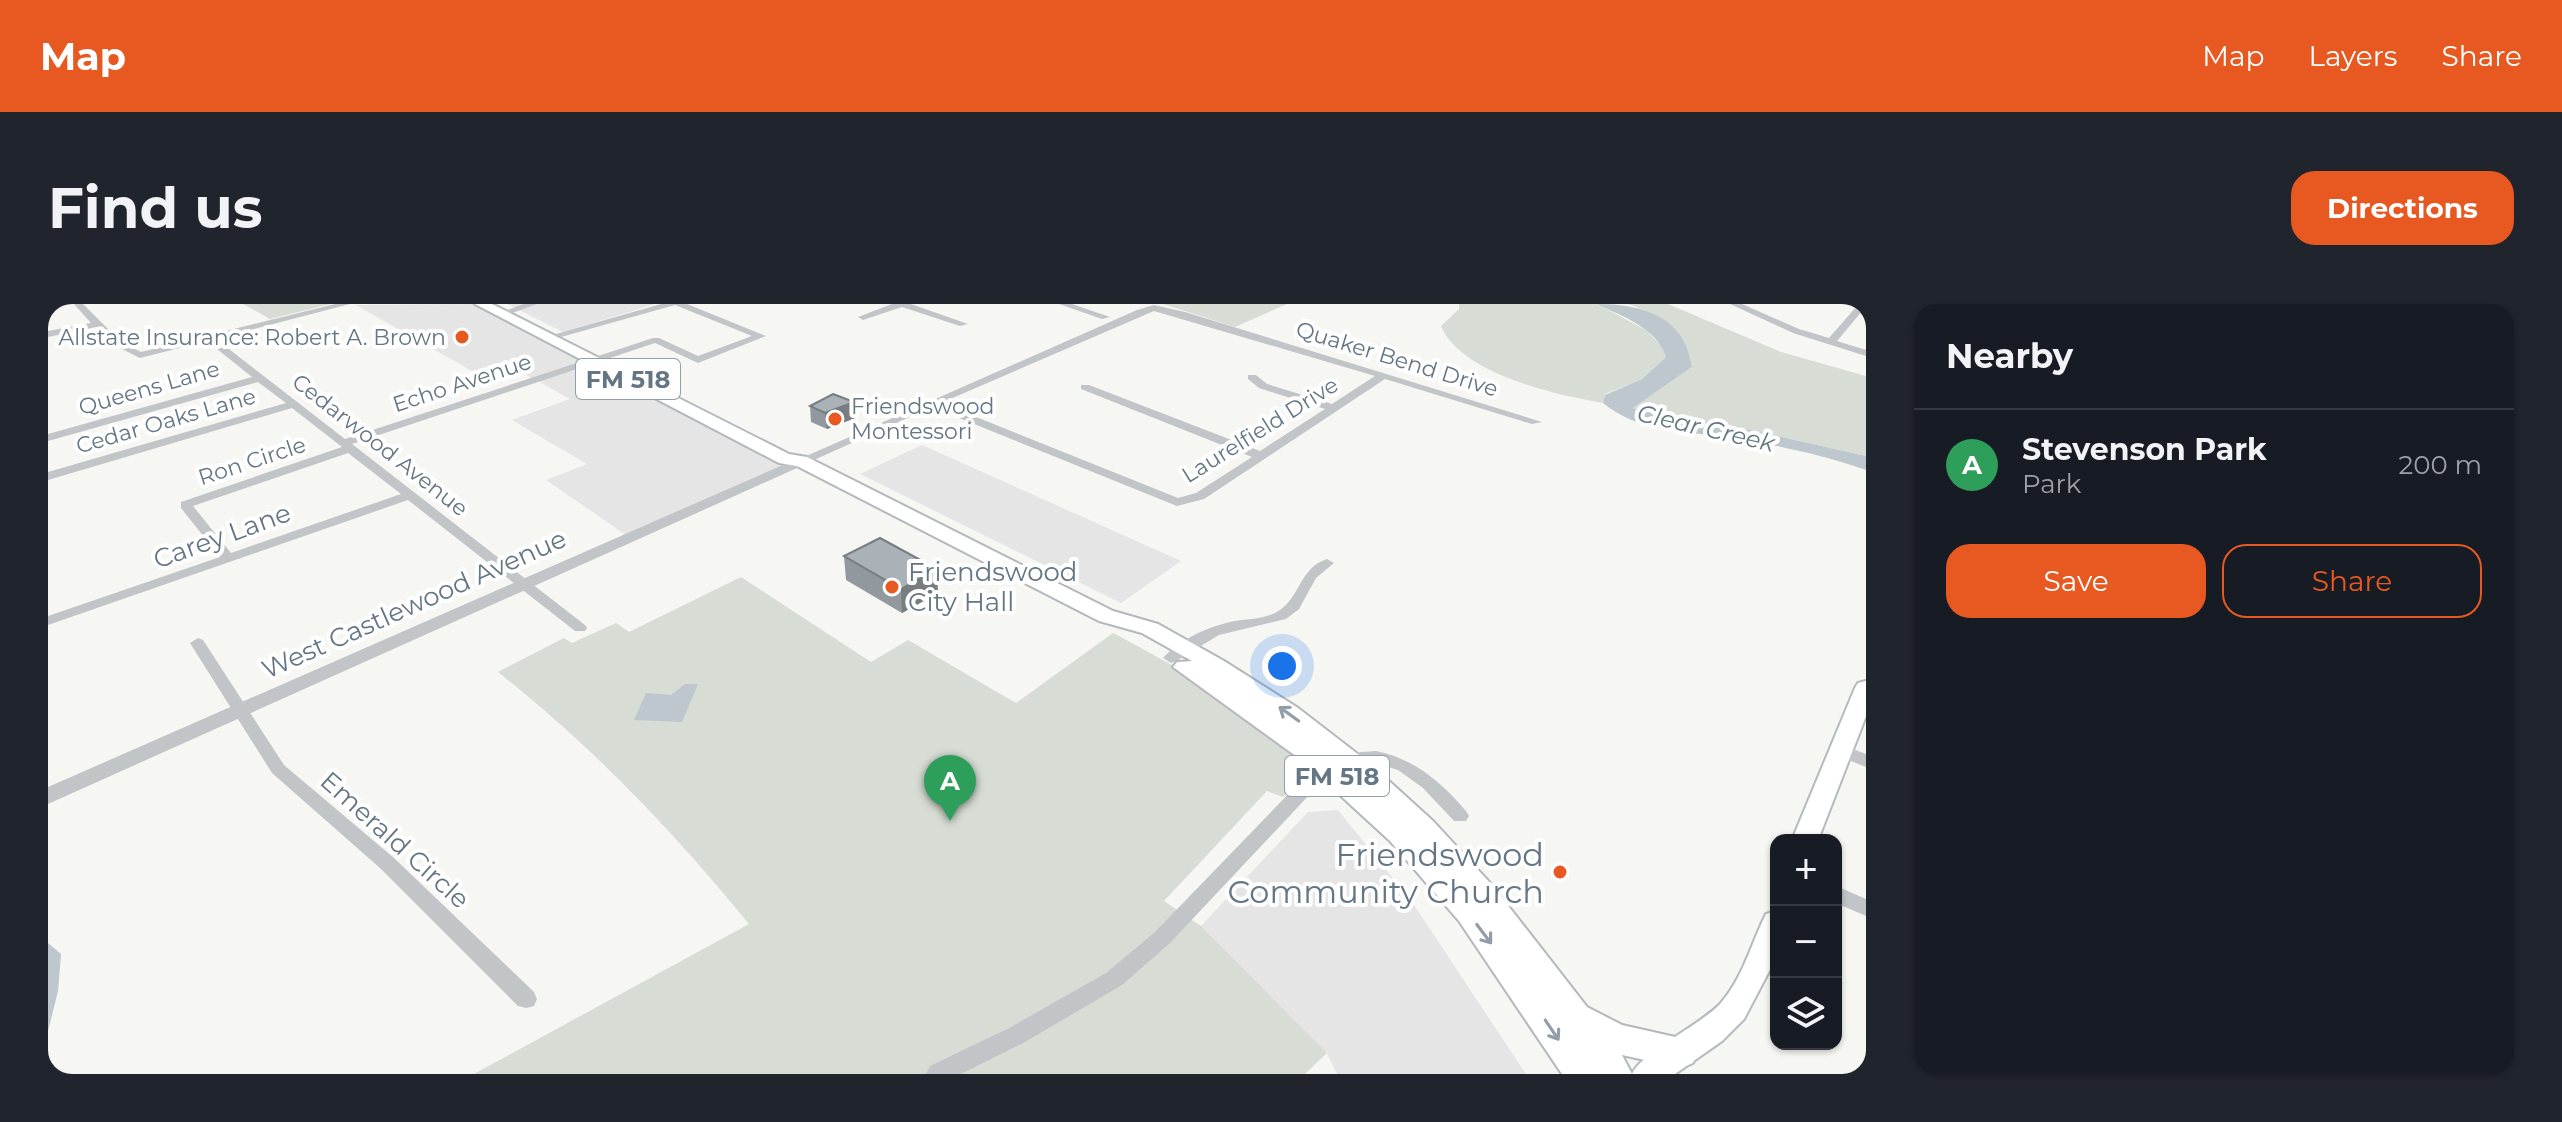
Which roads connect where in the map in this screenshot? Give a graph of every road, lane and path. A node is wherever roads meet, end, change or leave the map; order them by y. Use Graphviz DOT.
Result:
graph roads {
  1 [pos="78,304"];
  2 [pos="346,304"];
  3 [pos="482,304"];
  4 [pos="533,304"];
  5 [pos="671,304"];
  6 [pos="679,304"];
  7 [pos="901,304"];
  8 [pos="1063,304"];
  9 [pos="1734,304"];
  10 [pos="1843,304"];
  11 [pos="1150,306"];
  12 [pos="505,309"];
  13 [pos="1863,309"];
  14 [pos="863,317"];
  15 [pos="1105,317"];
  16 [pos="619,318"];
  17 [pos="98,324"];
  18 [pos="963,324"];
  19 [pos="639,328"];
  20 [pos="48,334"];
  21 [pos="561,334"];
  22 [pos="210,339"];
  23 [pos="1830,343"];
  24 [pos="1866,353"];
  25 [pos="599,359"];
  26 [pos="1384,375"];
  27 [pos="1252,377"];
  28 [pos="260,378"];
  29 [pos="1085,387"];
  30 [pos="931,403"];
  31 [pos="295,404"];
  32 [pos="1333,408"];
  33 [pos="1536,422"];
  34 [pos="48,438"];
  35 [pos="348,445"];
  36 [pos="1261,456"];
  37 [pos="801,461"];
  38 [pos="48,476"];
  39 [pos="411,495"];
  40 [pos="228,558"];
  41 [pos="1327,563"];
  42 [pos="524,584"];
  43 [pos="48,621"];
  44 [pos="580,628"];
  45 [pos="198,643"];
  46 [pos="1178,653"];
  47 [pos="1866,688"];
  48 [pos="241,710"];
  49 [pos="1842,751"];
  50 [pos="1866,761"];
  51 [pos="1341,766"];
  52 [pos="48,796"];
  53 [pos="1460,816"];
  54 [pos="1807,834"];
  55 [pos="1842,897"];
  56 [pos="1866,908"];
  57 [pos="1770,935"];
  58 [pos="526,999"];
  59 [pos="1571,1010"];
  60 [pos="1681,1052"];
  61 [pos="938,1074"];
  62 [pos="1582,1074"];
  63 [pos="1615,1074"];
  64 [pos="1648,1074"];
  1 -- 17 [label="street"];
  2 -- 22 [label="street"];
  3 -- 12 [label="main road, FM 518"];
  4 -- 12 [label="street"];
  5 -- 16 [label="street"];
  6 -- 25 [label="street, Echo Avenue"];
  7 -- 14 [label="street"];
  7 -- 18 [label="street"];
  8 -- 15 [label="street"];
  9 -- 23 [label="street"];
  10 -- 13 [label="street"];
  11 -- 26 [label="street, Quaker Bend Drive"];
  11 -- 30 [label="street"];
  12 -- 21 [label="main road, FM 518"];
  12 -- 25 [label="main road, FM 518"];
  13 -- 23 [label="street"];
  16 -- 19 [label="street"];
  16 -- 21 [label="street"];
  17 -- 20 [label="street"];
  17 -- 22 [label="street"];
  21 -- 25 [label="main road, FM 518"];
  22 -- 28 [label="street, Cedarwood Avenue"];
  23 -- 24 [label="street"];
  25 -- 35 [label="street, Echo Avenue"];
  25 -- 37 [label="main road, FM 518"];
  26 -- 32 [label="street, Laurelfield Drive"];
  26 -- 33 [label="street, Quaker Bend Drive"];
  27 -- 32 [label="street"];
  28 -- 31 [label="street, Cedarwood Avenue"];
  28 -- 34 [label="street, Queens Lane"];
  29 -- 36 [label="street"];
  30 -- 36 [label="street, Laurelfield Drive"];
  30 -- 37 [label="street"];
  31 -- 35 [label="street, Cedarwood Avenue"];
  31 -- 38 [label="street, Cedar Oaks Lane"];
  32 -- 36 [label="street, Laurelfield Drive"];
  35 -- 39 [label="street, Cedarwood Avenue"];
  35 -- 40 [label="street, Ron Circle"];
  37 -- 42 [label="street, West Castlewood Avenue"];
  37 -- 46 [label="main road, FM 518"];
  39 -- 40 [label="street, Carey Lane"];
  39 -- 42 [label="street, Cedarwood Avenue"];
  40 -- 43 [label="street, Carey Lane"];
  41 -- 46 [label="street"];
  42 -- 44 [label="street, Cedarwood Avenue"];
  42 -- 48 [label="street, West Castlewood Avenue"];
  45 -- 48 [label="street, Emerald Circle"];
  46 -- 51 [label="main road, FM 518"];
  47 -- 49 [label="main road"];
  48 -- 52 [label="street, West Castlewood Avenue"];
  48 -- 58 [label="street, Emerald Circle"];
  49 -- 50 [label="street"];
  49 -- 54 [label="main road"];
  51 -- 53 [label="street"];
  51 -- 59 [label="main road, FM 518"];
  51 -- 61 [label="street"];
  51 -- 62 [label="main road, FM 518, one-way"];
  55 -- 56 [label="street"];
  57 -- 60 [label="main road"];
  59 -- 60 [label="main road"];
  59 -- 63 [label="main road, FM 518"];
  60 -- 64 [label="main road"];
}
